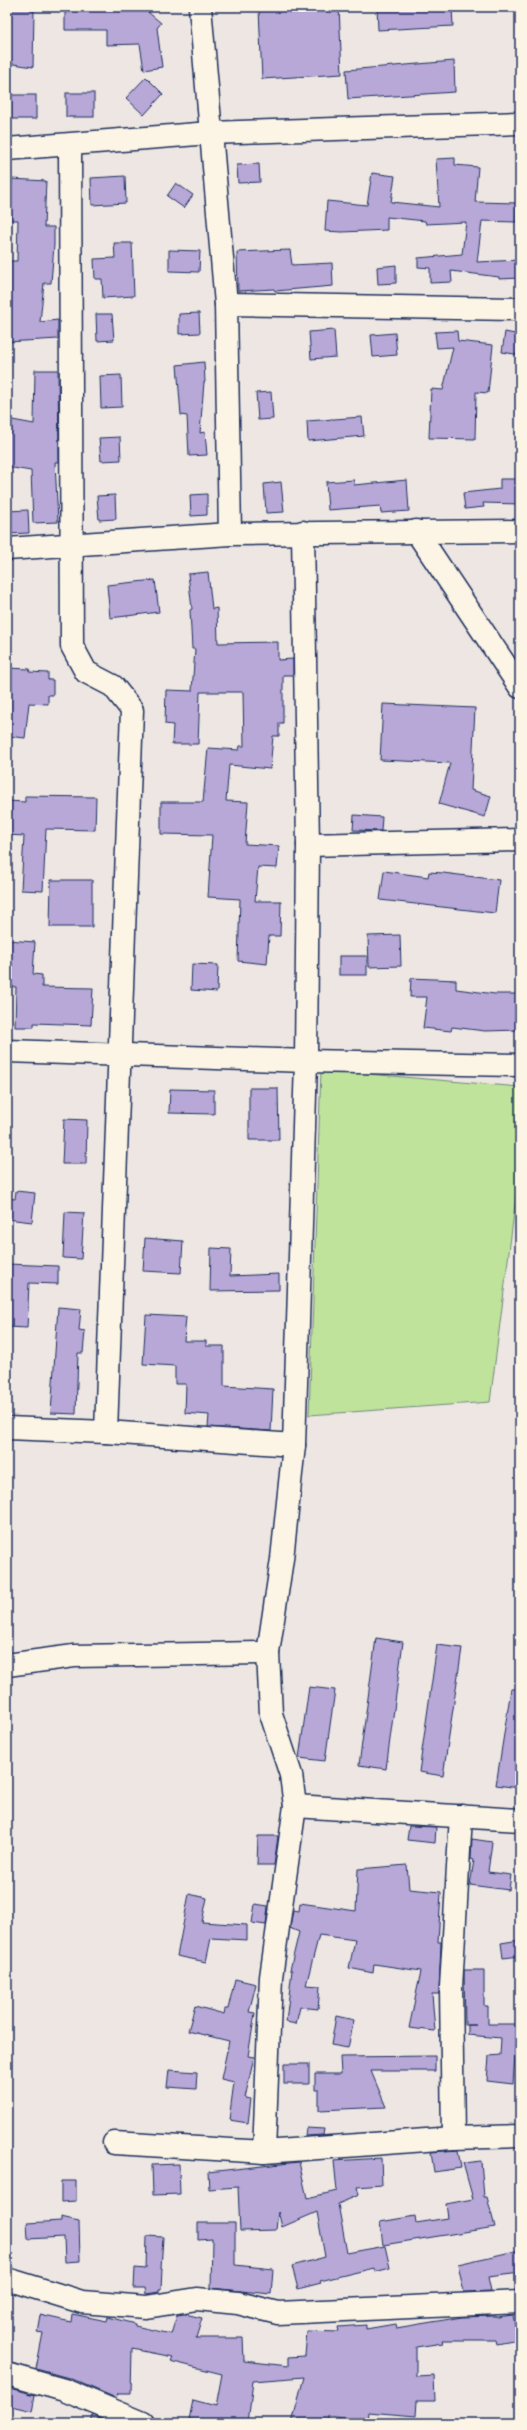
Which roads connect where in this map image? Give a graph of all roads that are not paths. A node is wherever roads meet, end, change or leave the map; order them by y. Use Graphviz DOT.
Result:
graph roads {
  1 [pos="200,7"];
  2 [pos="520,123"];
  3 [pos="210,133"];
  4 [pos="70,145"];
  5 [pos="7,149"];
  6 [pos="226,304"];
  7 [pos="520,309"];
  8 [pos="416,531"];
  9 [pos="520,531"];
  10 [pos="303,532"];
  11 [pos="230,534"];
  12 [pos="72,543"];
  13 [pos="7,549"];
  14 [pos="520,687"];
  15 [pos="520,840"];
  16 [pos="308,845"];
  17 [pos="7,1051"];
  18 [pos="120,1054"];
  19 [pos="306,1061"];
  20 [pos="520,1065"];
  21 [pos="7,1428"];
  22 [pos="106,1432"];
  23 [pos="294,1445"];
  24 [pos="268,1653"];
  25 [pos="7,1665"];
  26 [pos="295,1806"];
  27 [pos="461,1816"];
  28 [pos="520,1820"];
  29 [pos="520,2136"];
  30 [pos="453,2138"];
  31 [pos="114,2143"];
  32 [pos="264,2152"];
  33 [pos="7,2279"];
  34 [pos="520,2302"];
  35 [pos="7,2374"];
  36 [pos="143,2423"];
  1 -- 3 [label="street"];
  2 -- 3 [label="street"];
  3 -- 4 [label="street"];
  3 -- 6 [label="street"];
  4 -- 5 [label="street"];
  4 -- 12 [label="street"];
  6 -- 7 [label="street"];
  6 -- 11 [label="street"];
  8 -- 9 [label="street"];
  8 -- 10 [label="street"];
  8 -- 14 [label="street"];
  10 -- 11 [label="street"];
  10 -- 16 [label="street"];
  11 -- 12 [label="street"];
  12 -- 13 [label="street"];
  12 -- 18 [label="street"];
  15 -- 16 [label="street"];
  16 -- 19 [label="street"];
  17 -- 18 [label="street"];
  18 -- 19 [label="street"];
  18 -- 22 [label="street"];
  19 -- 20 [label="street"];
  19 -- 23 [label="street"];
  21 -- 22 [label="street"];
  22 -- 23 [label="street"];
  23 -- 24 [label="street"];
  24 -- 25 [label="street"];
  24 -- 26 [label="street"];
  26 -- 27 [label="street"];
  26 -- 32 [label="street"];
  27 -- 28 [label="street"];
  27 -- 30 [label="street"];
  29 -- 30 [label="street"];
  30 -- 32 [label="street"];
  31 -- 32 [label="street"];
  33 -- 34 [label="street"];
  35 -- 36 [label="street"];
}
